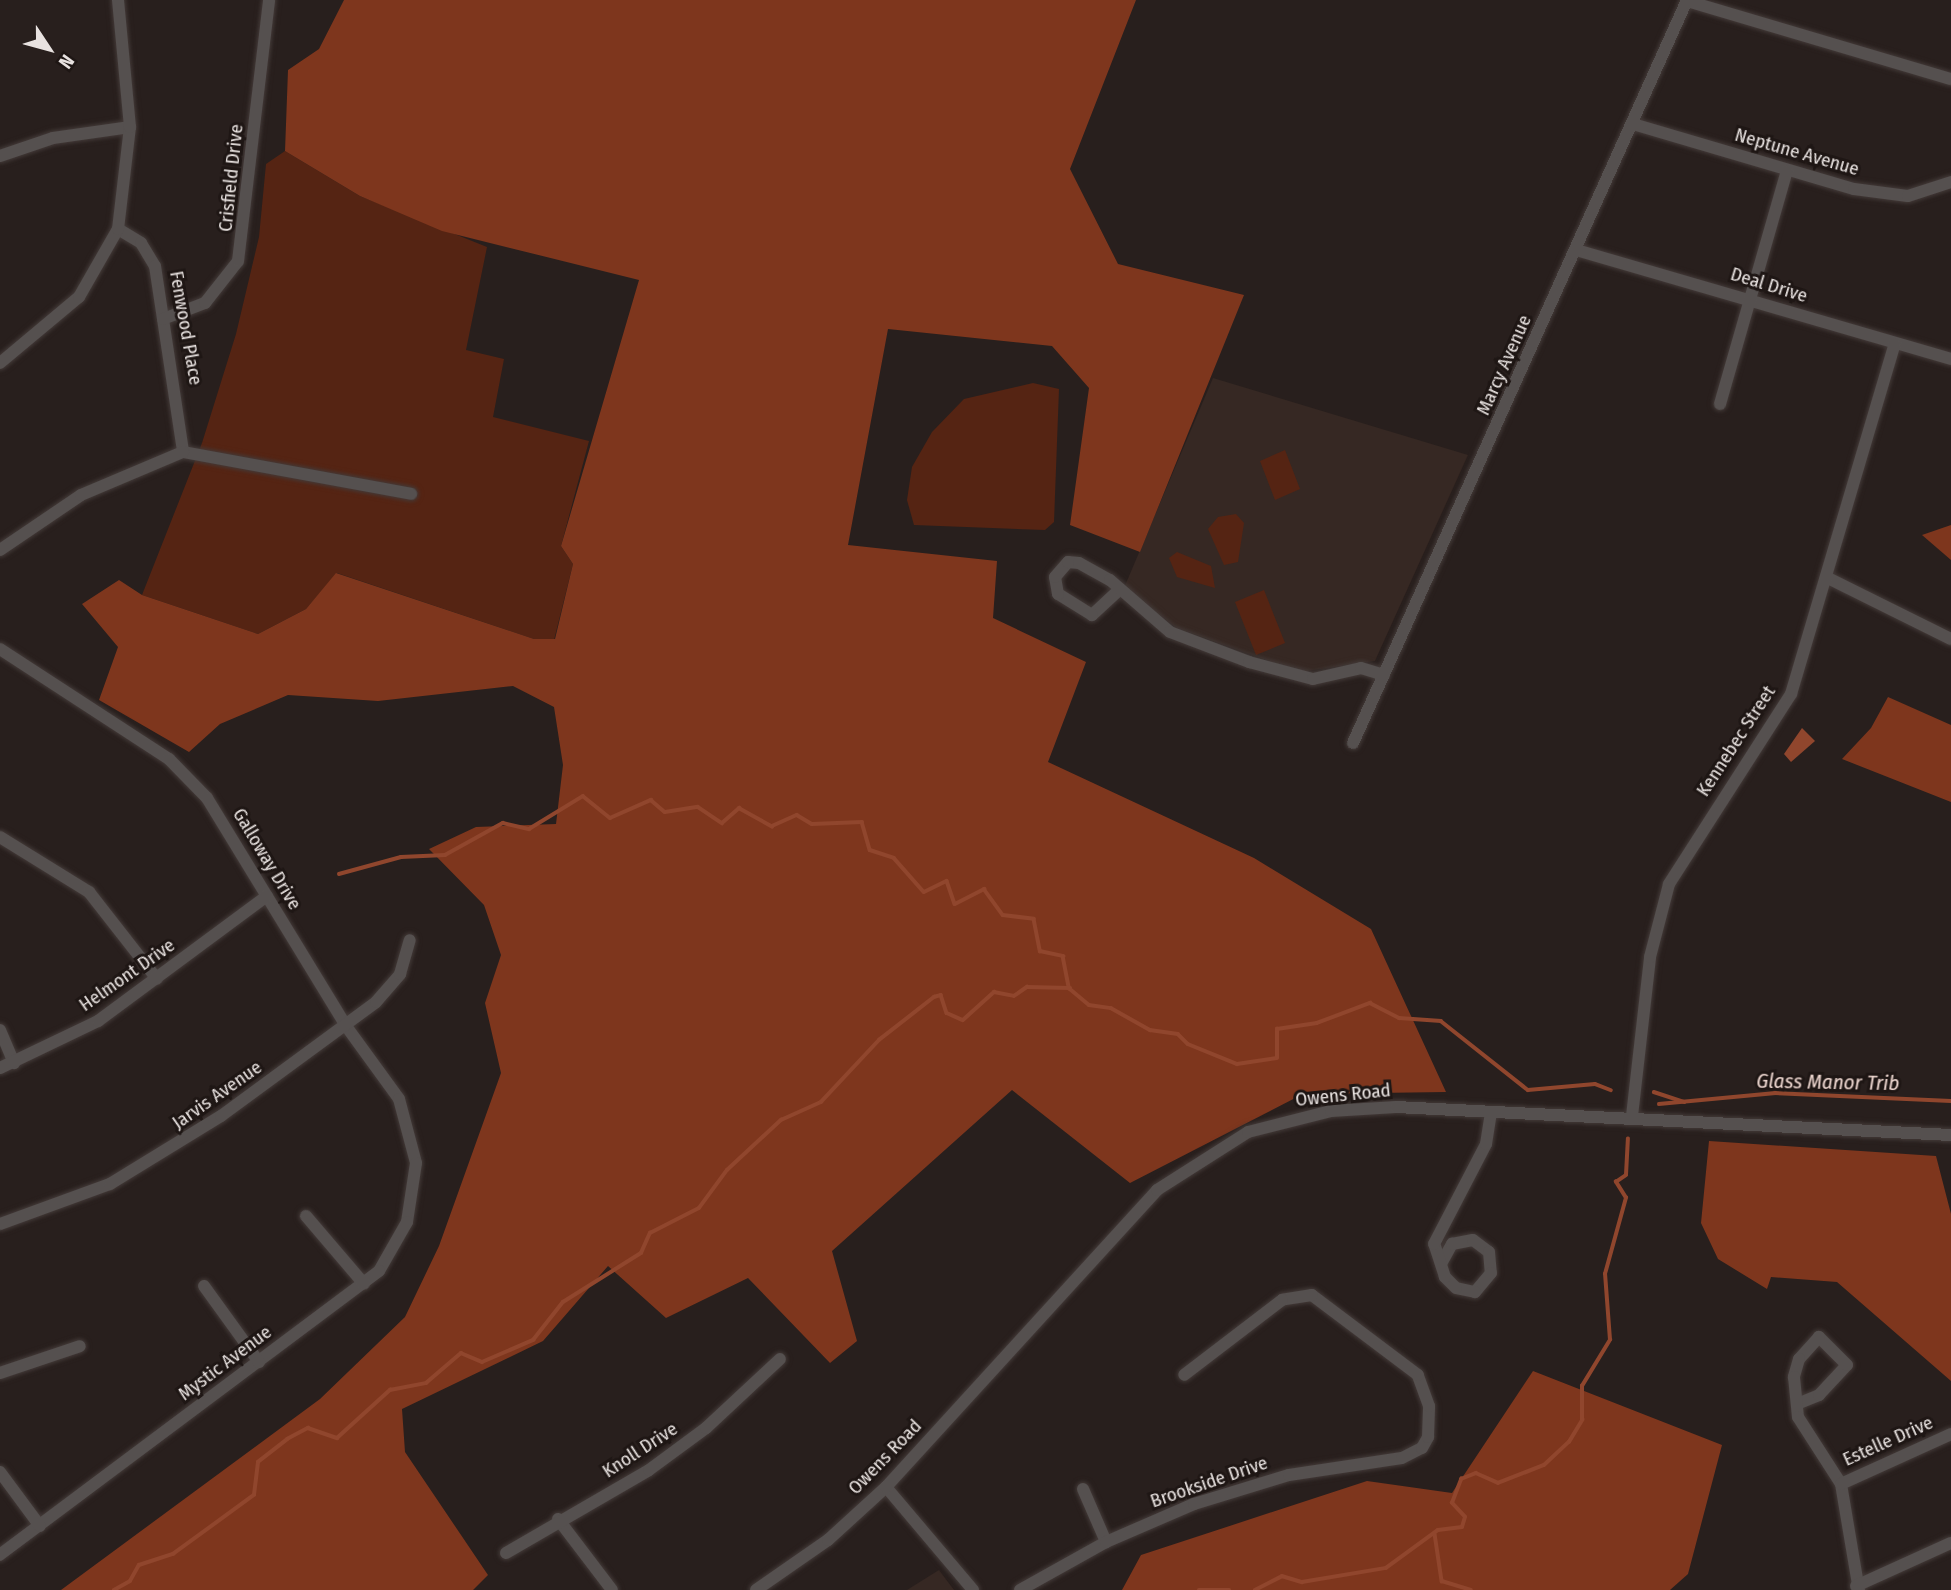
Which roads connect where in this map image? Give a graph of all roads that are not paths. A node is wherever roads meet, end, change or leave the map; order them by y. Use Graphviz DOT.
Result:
graph roads {
  1 [pos="118,0"];
  2 [pos="269,0"];
  3 [pos="1687,0"];
  4 [pos="1951,79"];
  5 [pos="1633,124"];
  6 [pos="130,127"];
  7 [pos="0,156"];
  8 [pos="1787,171"];
  9 [pos="1951,182"];
  10 [pos="118,229"];
  11 [pos="1576,250"];
  12 [pos="1752,299"];
  13 [pos="163,319"];
  14 [pos="1895,344"];
  15 [pos="1951,359"];
  16 [pos="0,363"];
  17 [pos="1720,404"];
  18 [pos="183,452"];
  19 [pos="411,494"];
  20 [pos="0,550"];
  21 [pos="1828,578"];
  22 [pos="1119,590"];
  23 [pos="1951,639"];
  24 [pos="0,649"];
  25 [pos="1384,675"];
  26 [pos="1353,743"];
  27 [pos="0,837"];
  28 [pos="267,896"];
  29 [pos="410,940"];
  30 [pos="157,979"];
  31 [pos="346,1026"];
  32 [pos="0,1030"];
  33 [pos="14,1063"];
  34 [pos="0,1068"];
  35 [pos="1491,1112"];
  36 [pos="1632,1116"];
  37 [pos="1951,1135"];
  38 [pos="416,1163"];
  39 [pos="306,1216"];
  40 [pos="0,1224"];
  41 [pos="1442,1262"];
  42 [pos="364,1283"];
  43 [pos="204,1286"];
  44 [pos="80,1346"];
  45 [pos="780,1359"];
  46 [pos="259,1362"];
  47 [pos="0,1373"];
  48 [pos="1184,1375"];
  49 [pos="1797,1404"];
  50 [pos="1951,1434"];
  51 [pos="0,1472"];
  52 [pos="1841,1484"];
  53 [pos="886,1487"];
  54 [pos="1083,1489"];
  55 [pos="558,1519"];
  56 [pos="40,1526"];
  57 [pos="1106,1542"];
  58 [pos="1951,1544"];
  59 [pos="506,1553"];
  60 [pos="0,1555"];
  61 [pos="1858,1588"];
  62 [pos="612,1590"];
  63 [pos="756,1590"];
  64 [pos="973,1590"];
  65 [pos="1020,1590"];
  1 -- 6 [label="street"];
  2 -- 13 [label="street, Crisfield Drive"];
  3 -- 4 [label="street"];
  3 -- 5 [label="street, Marcy Avenue"];
  5 -- 8 [label="street, Neptune Avenue"];
  5 -- 11 [label="street, Marcy Avenue"];
  6 -- 7 [label="street"];
  6 -- 10 [label="street"];
  8 -- 9 [label="street, Neptune Avenue"];
  8 -- 12 [label="street"];
  10 -- 13 [label="street, Fenwood Place"];
  10 -- 16 [label="street"];
  11 -- 12 [label="street, Deal Drive"];
  11 -- 25 [label="street, Marcy Avenue"];
  12 -- 14 [label="street, Deal Drive"];
  12 -- 17 [label="street"];
  13 -- 18 [label="street, Fenwood Place"];
  14 -- 15 [label="street, Deal Drive"];
  14 -- 21 [label="street, Kennebec Street"];
  18 -- 19 [label="street"];
  18 -- 20 [label="street"];
  21 -- 23 [label="street"];
  21 -- 36 [label="street, Kennebec Street"];
  22 -- 22 [label="street"];
  22 -- 25 [label="street"];
  24 -- 28 [label="street, Galloway Drive"];
  25 -- 26 [label="street, Marcy Avenue"];
  27 -- 30 [label="street"];
  28 -- 30 [label="street, Helmont Drive"];
  28 -- 31 [label="street, Galloway Drive"];
  29 -- 31 [label="street, Jarvis Avenue"];
  30 -- 33 [label="street, Helmont Drive"];
  31 -- 38 [label="street, Galloway Drive"];
  31 -- 40 [label="street, Jarvis Avenue"];
  32 -- 33 [label="street"];
  33 -- 34 [label="street, Helmont Drive"];
  35 -- 36 [label="street, Owens Road"];
  35 -- 41 [label="street"];
  35 -- 53 [label="street, Owens Road"];
  36 -- 37 [label="street, Owens Road"];
  38 -- 42 [label="street, Mystic Avenue"];
  39 -- 42 [label="street"];
  41 -- 41 [label="street"];
  42 -- 46 [label="street, Mystic Avenue"];
  43 -- 46 [label="street"];
  44 -- 47 [label="street"];
  45 -- 55 [label="street, Knoll Drive"];
  46 -- 56 [label="street, Mystic Avenue"];
  48 -- 57 [label="street, Brookside Drive"];
  49 -- 49 [label="street"];
  49 -- 52 [label="street"];
  50 -- 52 [label="street, Estelle Drive"];
  51 -- 56 [label="street"];
  52 -- 61 [label="street"];
  53 -- 63 [label="street, Owens Road"];
  53 -- 64 [label="street"];
  54 -- 57 [label="street"];
  55 -- 59 [label="street, Knoll Drive"];
  55 -- 62 [label="street"];
  56 -- 60 [label="street, Mystic Avenue"];
  57 -- 65 [label="street, Brookside Drive"];
  58 -- 61 [label="street"];
}
